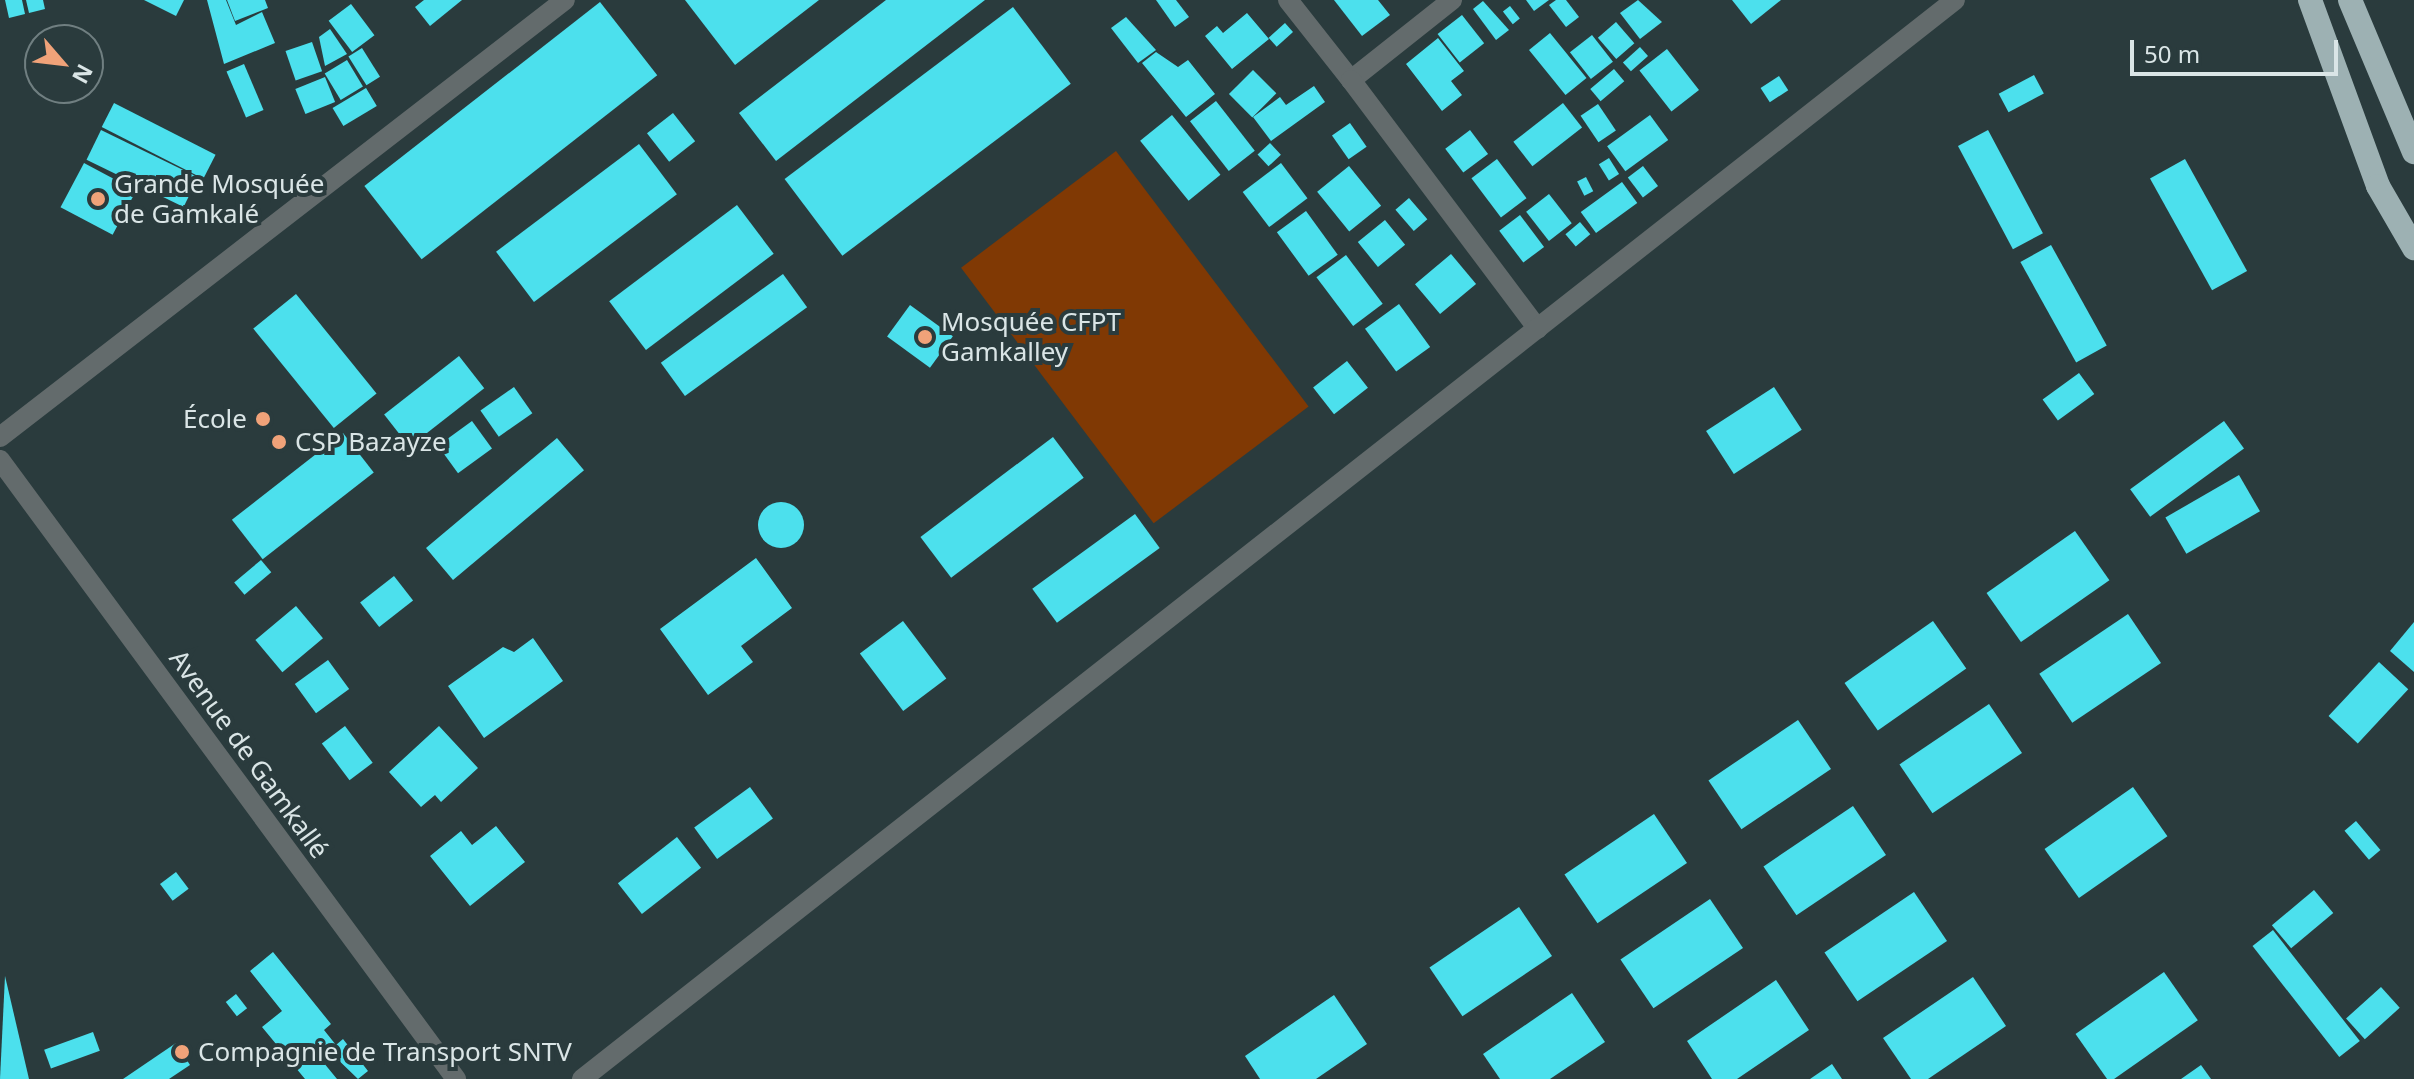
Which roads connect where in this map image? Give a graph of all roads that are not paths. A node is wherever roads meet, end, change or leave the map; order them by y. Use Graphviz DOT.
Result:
graph roads {
  1 [pos="565,0"];
  2 [pos="1288,0"];
  3 [pos="1452,0"];
  4 [pos="1955,0"];
  5 [pos="2310,0"];
  6 [pos="2350,0"];
  7 [pos="1351,80"];
  8 [pos="2414,152"];
  9 [pos="2414,248"];
  10 [pos="1538,329"];
  11 [pos="0,437"];
  12 [pos="0,460"];
  13 [pos="456,1079"];
  14 [pos="582,1079"];
  1 -- 11 [label="street"];
  2 -- 7 [label="street"];
  3 -- 7 [label="street"];
  4 -- 10 [label="street"];
  5 -- 9 [label="highway"];
  6 -- 8 [label="highway"];
  7 -- 10 [label="street"];
  10 -- 14 [label="street"];
  12 -- 13 [label="street, Avenue de Gamkallé"];
}
